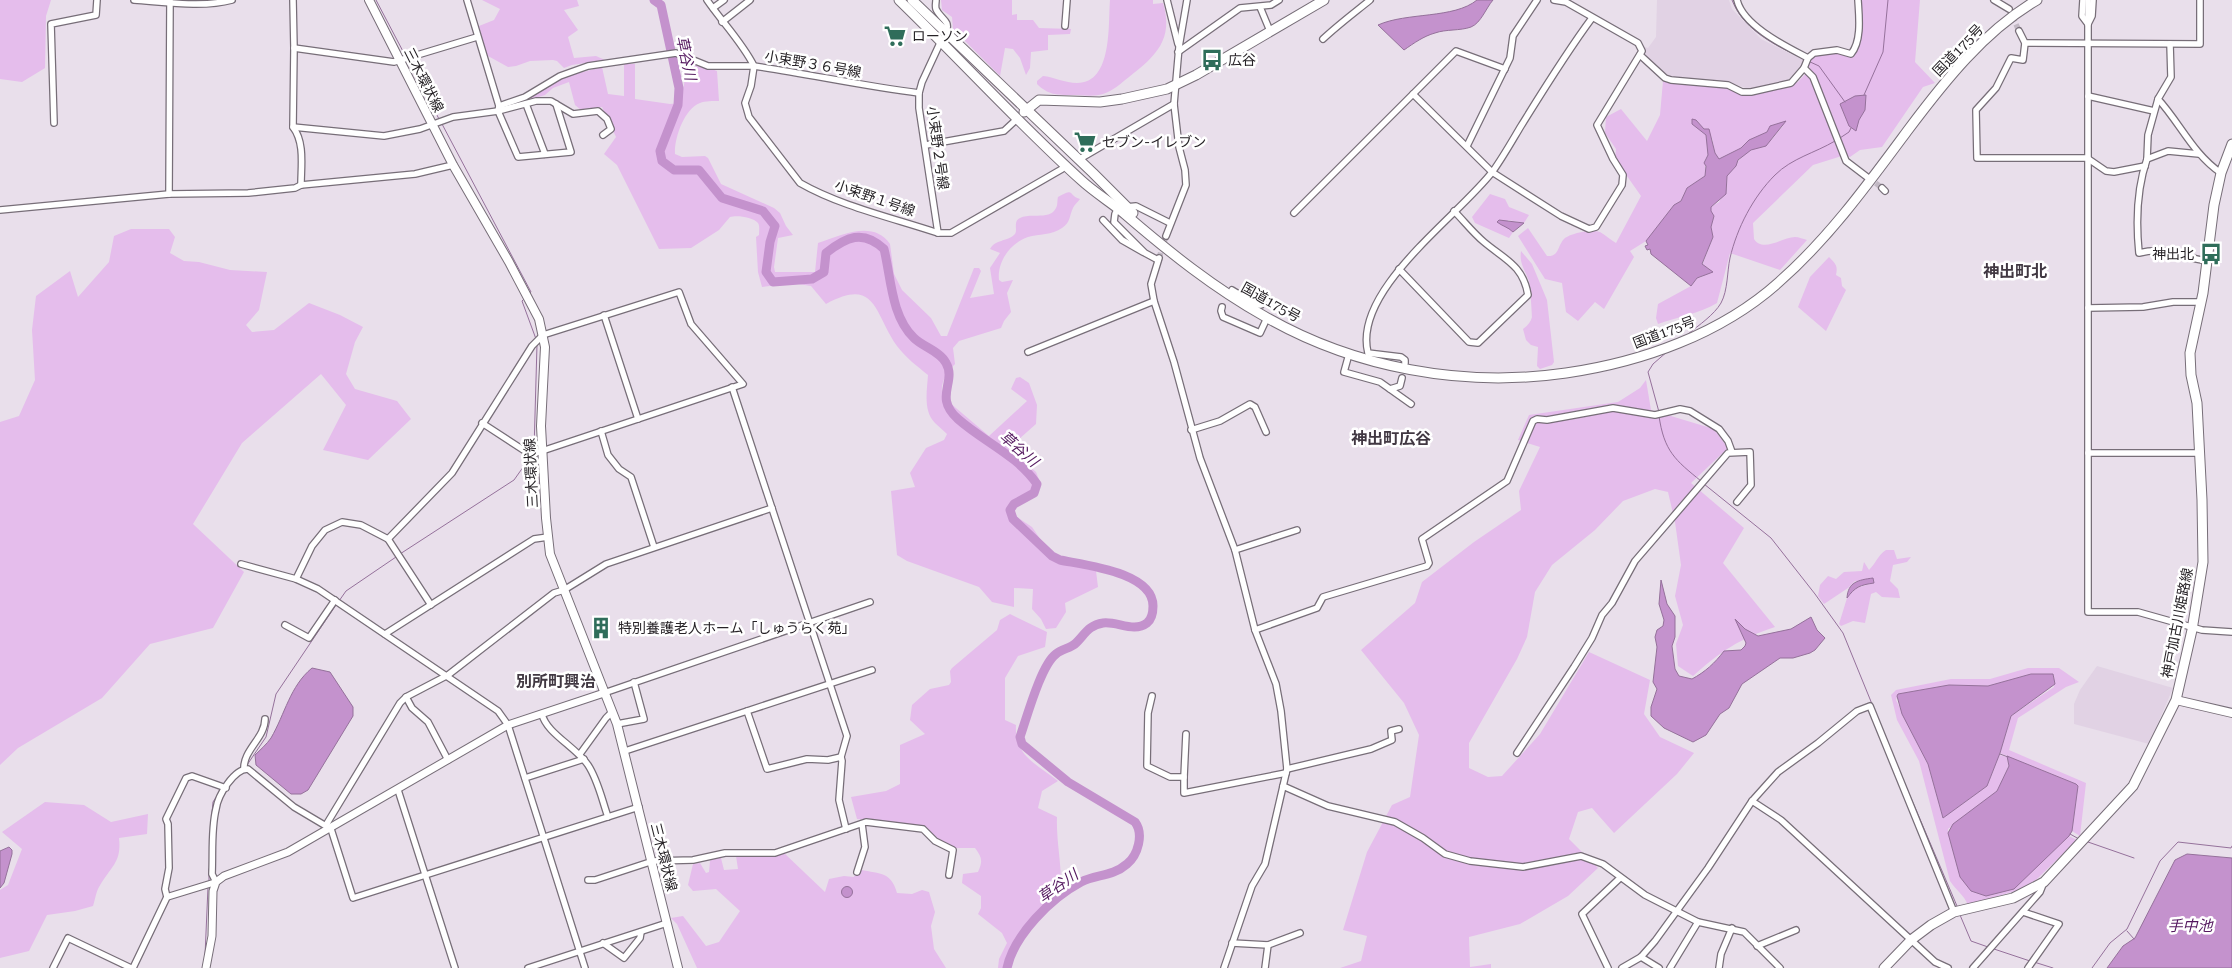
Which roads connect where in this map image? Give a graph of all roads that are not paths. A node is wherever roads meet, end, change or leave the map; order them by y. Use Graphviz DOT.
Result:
graph roads {
  1 [pos="97,0"];
  2 [pos="134,0"];
  3 [pos="232,0"];
  4 [pos="292,0"];
  5 [pos="369,0"];
  6 [pos="467,0"];
  7 [pos="707,0"];
  8 [pos="724,0"];
  9 [pos="750,0"];
  10 [pos="899,0"];
  11 [pos="912,0"];
  12 [pos="936,0"];
  13 [pos="1068,0"];
  14 [pos="1167,0"];
  15 [pos="1187,0"];
  16 [pos="1279,0"];
  17 [pos="1324,0"];
  18 [pos="1370,0"];
  19 [pos="1537,0"];
  20 [pos="1554,0"];
  21 [pos="1737,0"];
  22 [pos="1858,0"];
  23 [pos="1994,0"];
  24 [pos="2037,0"];
  25 [pos="2083,0"];
  26 [pos="2088,0"];
  27 [pos="2093,0"];
  28 [pos="2200,0"];
  29 [pos="170,1"];
  30 [pos="1566,1"];
  31 [pos="1260,7"];
  32 [pos="713,8"];
  33 [pos="2009,9"];
  34 [pos="935,15"];
  35 [pos="1592,18"];
  36 [pos="722,22"];
  37 [pos="2088,24"];
  38 [pos="1065,26"];
  39 [pos="1270,31"];
  40 [pos="2018,31"];
  41 [pos="477,37"];
  42 [pos="1323,39"];
  43 [pos="942,41"];
  44 [pos="2025,43"];
  45 [pos="2088,44"];
  46 [pos="2170,44"];
  47 [pos="294,48"];
  48 [pos="1178,50"];
  49 [pos="1640,55"];
  50 [pos="1808,58"];
  51 [pos="400,60"];
  52 [pos="754,66"];
  53 [pos="1804,68"];
  54 [pos="1505,69"];
  55 [pos="1175,86"];
  56 [pos="919,93"];
  57 [pos="1413,94"];
  58 [pos="2088,96"];
  59 [pos="2158,98"];
  60 [pos="526,104"];
  61 [pos="556,104"];
  62 [pos="1174,104"];
  63 [pos="499,108"];
  64 [pos="1027,109"];
  65 [pos="2154,111"];
  66 [pos="1018,118"];
  67 [pos="54,123"];
  68 [pos="433,125"];
  69 [pos="293,127"];
  70 [pos="603,135"];
  71 [pos="2232,144"];
  72 [pos="926,145"];
  73 [pos="1466,146"];
  74 [pos="544,154"];
  75 [pos="2199,154"];
  76 [pos="1083,157"];
  77 [pos="2087,158"];
  78 [pos="2147,159"];
  79 [pos="453,165"];
  80 [pos="2145,166"];
  81 [pos="1062,169"];
  82 [pos="1492,172"];
  83 [pos="2221,173"];
  84 [pos="1867,177"];
  85 [pos="301,185"];
  86 [pos="169,194"];
  87 [pos="1122,208"];
  88 [pos="0,210"];
  89 [pos="1454,211"];
  90 [pos="1294,213"];
  91 [pos="1103,220"];
  92 [pos="1170,223"];
  93 [pos="938,233"];
  94 [pos="1166,236"];
  95 [pos="1145,253"];
  96 [pos="2207,261"];
  97 [pos="1399,269"];
  98 [pos="1232,290"];
  99 [pos="1264,297"];
  100 [pos="1154,301"];
  101 [pos="2201,302"];
  102 [pos="1222,307"];
  103 [pos="2088,308"];
  104 [pos="604,315"];
  105 [pos="1267,318"];
  106 [pos="543,335"];
  107 [pos="1028,352"];
  108 [pos="1349,354"];
  109 [pos="1367,356"];
  110 [pos="1405,362"];
  111 [pos="1402,378"];
  112 [pos="732,387"];
  113 [pos="1390,389"];
  114 [pos="1411,404"];
  115 [pos="638,419"];
  116 [pos="482,423"];
  117 [pos="1191,430"];
  118 [pos="601,431"];
  119 [pos="1266,432"];
  120 [pos="542,450"];
  121 [pos="1732,452"];
  122 [pos="2088,452"];
  123 [pos="2199,453"];
  124 [pos="1738,502"];
  125 [pos="772,508"];
  126 [pos="1297,530"];
  127 [pos="548,537"];
  128 [pos="388,539"];
  129 [pos="654,547"];
  130 [pos="1236,550"];
  131 [pos="241,564"];
  132 [pos="296,579"];
  133 [pos="564,590"];
  134 [pos="335,600"];
  135 [pos="870,602"];
  136 [pos="431,605"];
  137 [pos="810,622"];
  138 [pos="285,625"];
  139 [pos="2193,627"];
  140 [pos="1255,630"];
  141 [pos="2232,632"];
  142 [pos="386,634"];
  143 [pos="872,670"];
  144 [pos="448,675"];
  145 [pos="634,682"];
  146 [pos="830,684"];
  147 [pos="604,693"];
  148 [pos="1152,696"];
  149 [pos="406,697"];
  150 [pos="2176,700"];
  151 [pos="747,711"];
  152 [pos="612,712"];
  153 [pos="2232,713"];
  154 [pos="542,714"];
  155 [pos="265,718"];
  156 [pos="617,724"];
  157 [pos="508,725"];
  158 [pos="1399,729"];
  159 [pos="1186,734"];
  160 [pos="625,751"];
  161 [pos="1517,753"];
  162 [pos="582,756"];
  163 [pos="841,757"];
  164 [pos="448,760"];
  165 [pos="244,769"];
  166 [pos="1286,771"];
  167 [pos="1184,777"];
  168 [pos="525,778"];
  169 [pos="1283,786"];
  170 [pos="226,788"];
  171 [pos="398,790"];
  172 [pos="1752,801"];
  173 [pos="639,807"];
  174 [pos="608,817"];
  175 [pos="862,824"];
  176 [pos="328,827"];
  177 [pos="846,829"];
  178 [pos="545,838"];
  179 [pos="653,861"];
  180 [pos="857,872"];
  181 [pos="949,874"];
  182 [pos="425,875"];
  183 [pos="1620,878"];
  184 [pos="588,880"];
  185 [pos="216,882"];
  186 [pos="2044,882"];
  187 [pos="168,897"];
  188 [pos="1675,911"];
  189 [pos="1954,912"];
  190 [pos="2023,912"];
  191 [pos="1698,922"];
  192 [pos="667,923"];
  193 [pos="1732,928"];
  194 [pos="1796,930"];
  195 [pos="641,932"];
  196 [pos="1300,933"];
  197 [pos="1911,940"];
  198 [pos="603,943"];
  199 [pos="1232,943"];
  200 [pos="1268,945"];
  201 [pos="1757,946"];
  202 [pos="580,951"];
  203 [pos="1641,957"];
  204 [pos="1934,965"];
  205 [pos="53,968"];
  206 [pos="132,968"];
  207 [pos="206,968"];
  208 [pos="455,968"];
  209 [pos="528,968"];
  210 [pos="585,968"];
  211 [pos="678,968"];
  212 [pos="1224,968"];
  213 [pos="1265,968"];
  214 [pos="1608,968"];
  215 [pos="1622,968"];
  216 [pos="1658,968"];
  217 [pos="1670,968"];
  218 [pos="1719,968"];
  219 [pos="1780,968"];
  220 [pos="1884,968"];
  221 [pos="1948,968"];
  222 [pos="1973,968"];
  223 [pos="2028,968"];
  1 -- 67 [label="street"];
  2 -- 29 [label="street"];
  3 -- 29 [label="street"];
  4 -- 47 [label="street"];
  5 -- 51 [label="main road, 三木環状線"];
  6 -- 41 [label="street"];
  7 -- 32 [label="street, 小束野３６号線"];
  8 -- 32 [label="street"];
  9 -- 36 [label="street"];
  10 -- 43 [label="main road, 国道175号"];
  11 -- 34 [label="main road, 国道175号"];
  12 -- 34 [label="street"];
  13 -- 38 [label="street"];
  14 -- 48 [label="street"];
  15 -- 48 [label="street"];
  16 -- 31 [label="street"];
  17 -- 39 [label="main road"];
  18 -- 42 [label="street"];
  19 -- 54 [label="street"];
  20 -- 30 [label="street"];
  21 -- 50 [label="street"];
  22 -- 50 [label="street"];
  23 -- 33 [label="street"];
  24 -- 109 [label="main road, 国道175号"];
  25 -- 37 [label="street"];
  26 -- 37 [label="street"];
  27 -- 37 [label="street"];
  28 -- 46 [label="street"];
  29 -- 86 [label="street"];
  30 -- 35 [label="street"];
  31 -- 39 [label="street"];
  31 -- 48 [label="street"];
  32 -- 36 [label="street, 小束野３６号線"];
  34 -- 64 [label="main road, 国道175号"];
  35 -- 49 [label="street"];
  35 -- 82 [label="street"];
  36 -- 52 [label="street, 小束野３６号線"];
  37 -- 45 [label="street"];
  39 -- 55 [label="main road"];
  40 -- 44 [label="street"];
  41 -- 51 [label="street"];
  41 -- 63 [label="street"];
  43 -- 56 [label="street, 小束野２号線"];
  43 -- 66 [label="main road, 国道175号"];
  44 -- 45 [label="street"];
  44 -- 77 [label="street"];
  45 -- 46 [label="street"];
  45 -- 58 [label="street"];
  46 -- 59 [label="street"];
  47 -- 51 [label="street"];
  47 -- 69 [label="street"];
  48 -- 55 [label="street"];
  49 -- 53 [label="street"];
  49 -- 82 [label="street"];
  50 -- 53 [label="street"];
  51 -- 68 [label="main road, 三木環状線"];
  52 -- 56 [label="street, 小束野３６号線"];
  52 -- 63 [label="street"];
  52 -- 93 [label="street, 小束野１号線"];
  53 -- 84 [label="street"];
  54 -- 57 [label="street"];
  54 -- 73 [label="street"];
  55 -- 62 [label="street"];
  55 -- 64 [label="main road"];
  56 -- 72 [label="street, 小束野２号線"];
  57 -- 73 [label="street"];
  57 -- 90 [label="street"];
  58 -- 65 [label="street"];
  58 -- 77 [label="street"];
  59 -- 65 [label="street"];
  59 -- 75 [label="street"];
  60 -- 61 [label="street"];
  60 -- 63 [label="street"];
  60 -- 74 [label="street"];
  61 -- 70 [label="street"];
  61 -- 74 [label="street"];
  62 -- 76 [label="street"];
  62 -- 92 [label="street"];
  63 -- 68 [label="street"];
  63 -- 74 [label="street"];
  64 -- 66 [label="main road"];
  64 -- 87 [label="main road, 国道175号"];
  65 -- 78 [label="street"];
  66 -- 72 [label="street"];
  66 -- 87 [label="main road, 国道175号"];
  68 -- 69 [label="street"];
  68 -- 79 [label="main road, 三木環状線"];
  69 -- 85 [label="street"];
  71 -- 83 [label="main road, 神戸加古川姫路線"];
  72 -- 93 [label="street, 小束野２号線"];
  73 -- 82 [label="street"];
  75 -- 78 [label="street"];
  75 -- 83 [label="street"];
  77 -- 80 [label="street"];
  77 -- 103 [label="street"];
  78 -- 80 [label="street"];
  79 -- 85 [label="street"];
  79 -- 106 [label="main road, 三木環状線"];
  80 -- 96 [label="street"];
  81 -- 93 [label="street"];
  82 -- 89 [label="street"];
  83 -- 96 [label="main road, 神戸加古川姫路線"];
  85 -- 86 [label="street"];
  86 -- 88 [label="street"];
  87 -- 92 [label="street"];
  87 -- 95 [label="street"];
  87 -- 105 [label="main road, 国道175号"];
  89 -- 97 [label="street"];
  89 -- 97 [label="street"];
  91 -- 95 [label="street"];
  92 -- 94 [label="street"];
  95 -- 100 [label="street"];
  96 -- 101 [label="main road, 神戸加古川姫路線"];
  97 -- 109 [label="street"];
  98 -- 99 [label="street"];
  100 -- 107 [label="street"];
  100 -- 117 [label="street"];
  101 -- 103 [label="street"];
  101 -- 123 [label="main road, 神戸加古川姫路線"];
  102 -- 105 [label="street"];
  103 -- 122 [label="street"];
  104 -- 106 [label="street"];
  104 -- 112 [label="street"];
  104 -- 115 [label="street"];
  105 -- 108 [label="main road, 国道175号"];
  106 -- 116 [label="street"];
  106 -- 120 [label="main road, 三木環状線"];
  108 -- 109 [label="main road, 国道175号"];
  108 -- 113 [label="street"];
  109 -- 110 [label="street"];
  111 -- 113 [label="street"];
  112 -- 115 [label="street"];
  112 -- 125 [label="street"];
  113 -- 114 [label="street"];
  115 -- 118 [label="street"];
  116 -- 120 [label="street"];
  116 -- 128 [label="street"];
  117 -- 119 [label="street"];
  117 -- 130 [label="street"];
  118 -- 120 [label="street"];
  118 -- 129 [label="street"];
  120 -- 127 [label="main road, 三木環状線"];
  121 -- 124 [label="street"];
  121 -- 140 [label="street"];
  121 -- 161 [label="street"];
  122 -- 123 [label="street"];
  122 -- 139 [label="street"];
  123 -- 139 [label="main road, 神戸加古川姫路線"];
  125 -- 129 [label="street"];
  125 -- 137 [label="street"];
  126 -- 130 [label="street"];
  127 -- 133 [label="main road, 三木環状線"];
  127 -- 136 [label="street"];
  128 -- 132 [label="street"];
  128 -- 136 [label="street"];
  129 -- 133 [label="street"];
  130 -- 140 [label="street"];
  131 -- 132 [label="street"];
  132 -- 134 [label="street"];
  133 -- 144 [label="street"];
  133 -- 147 [label="main road, 三木環状線"];
  134 -- 138 [label="street"];
  134 -- 142 [label="street"];
  135 -- 137 [label="street"];
  136 -- 142 [label="street"];
  137 -- 145 [label="street"];
  137 -- 146 [label="street"];
  139 -- 141 [label="street"];
  139 -- 150 [label="main road, 神戸加古川姫路線"];
  140 -- 166 [label="street"];
  142 -- 144 [label="street"];
  143 -- 146 [label="street"];
  144 -- 149 [label="street"];
  144 -- 157 [label="street"];
  145 -- 147 [label="street"];
  145 -- 156 [label="street"];
  146 -- 151 [label="street"];
  146 -- 163 [label="street"];
  147 -- 152 [label="main road, 三木環状線"];
  147 -- 154 [label="street"];
  148 -- 167 [label="street"];
  149 -- 164 [label="street"];
  149 -- 176 [label="street"];
  150 -- 153 [label="main road"];
  150 -- 186 [label="main road, 神戸加古川姫路線"];
  151 -- 160 [label="street"];
  151 -- 163 [label="street"];
  152 -- 156 [label="main road, 三木環状線"];
  152 -- 162 [label="street"];
  154 -- 157 [label="street"];
  154 -- 162 [label="street"];
  155 -- 165 [label="street"];
  156 -- 160 [label="main road, 三木環状線"];
  157 -- 164 [label="street"];
  157 -- 168 [label="street"];
  158 -- 166 [label="street"];
  159 -- 167 [label="street"];
  160 -- 173 [label="main road, 三木環状線"];
  162 -- 168 [label="street"];
  162 -- 174 [label="street"];
  163 -- 177 [label="street"];
  164 -- 171 [label="street"];
  165 -- 170 [label="street"];
  165 -- 176 [label="street"];
  166 -- 167 [label="street"];
  166 -- 169 [label="street"];
  168 -- 178 [label="street"];
  169 -- 183 [label="street"];
  169 -- 199 [label="street"];
  170 -- 185 [label="street"];
  170 -- 187 [label="street"];
  171 -- 176 [label="street"];
  171 -- 182 [label="street"];
  172 -- 188 [label="street"];
  172 -- 189 [label="street"];
  172 -- 197 [label="street"];
  173 -- 174 [label="street"];
  173 -- 179 [label="main road, 三木環状線"];
  174 -- 178 [label="street"];
  175 -- 177 [label="street"];
  175 -- 180 [label="street"];
  175 -- 181 [label="street"];
  176 -- 182 [label="street"];
  176 -- 185 [label="street"];
  177 -- 179 [label="street"];
  178 -- 182 [label="street"];
  178 -- 202 [label="street"];
  179 -- 184 [label="street"];
  179 -- 192 [label="main road, 三木環状線"];
  182 -- 208 [label="street"];
  183 -- 188 [label="street"];
  183 -- 214 [label="street"];
  185 -- 187 [label="street"];
  185 -- 207 [label="street"];
  186 -- 189 [label="main road, 神戸加古川姫路線"];
  186 -- 190 [label="street"];
  187 -- 206 [label="street"];
  188 -- 191 [label="street"];
  188 -- 203 [label="street"];
  189 -- 197 [label="main road, 神戸加古川姫路線"];
  190 -- 222 [label="street"];
  190 -- 223 [label="street"];
  191 -- 193 [label="street"];
  191 -- 217 [label="street"];
  192 -- 195 [label="street"];
  192 -- 211 [label="main road, 三木環状線"];
  193 -- 201 [label="street"];
  193 -- 218 [label="street"];
  194 -- 201 [label="street"];
  195 -- 198 [label="street"];
  195 -- 198 [label="street"];
  196 -- 200 [label="street"];
  197 -- 204 [label="street"];
  197 -- 220 [label="main road, 神戸加古川姫路線"];
  198 -- 202 [label="street"];
  199 -- 200 [label="street"];
  199 -- 212 [label="street"];
  200 -- 213 [label="street"];
  201 -- 219 [label="street"];
  202 -- 209 [label="street"];
  202 -- 210 [label="street"];
  203 -- 215 [label="street"];
  203 -- 216 [label="street"];
  204 -- 221 [label="street"];
  205 -- 206 [label="street"];
}
